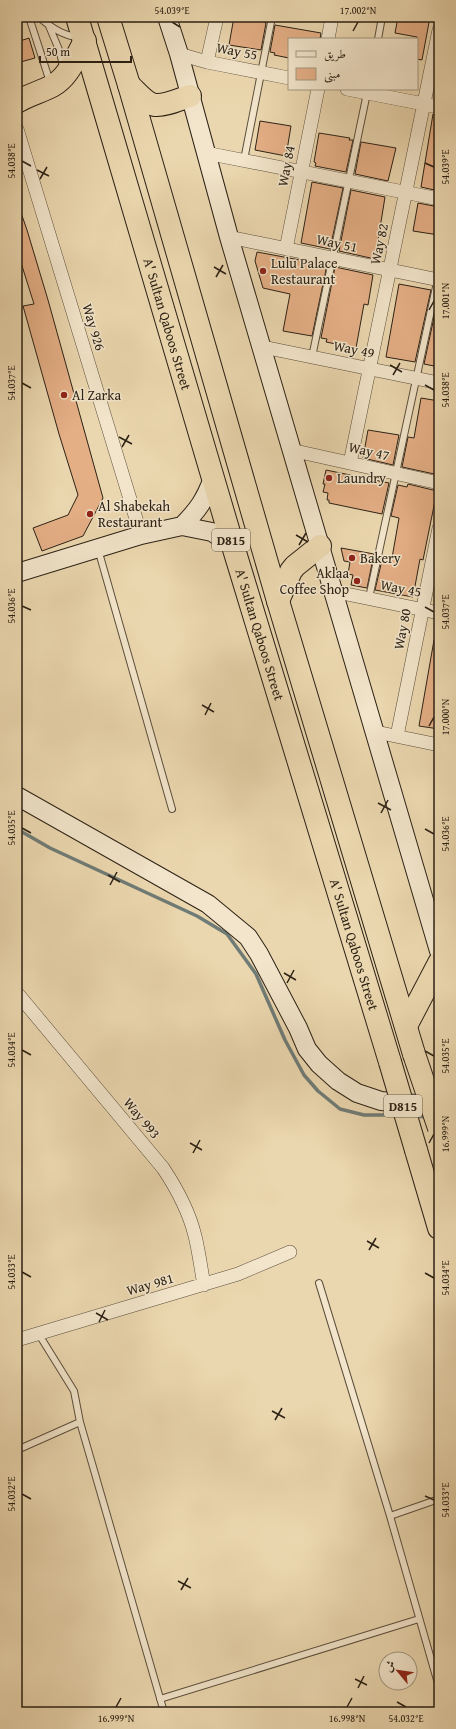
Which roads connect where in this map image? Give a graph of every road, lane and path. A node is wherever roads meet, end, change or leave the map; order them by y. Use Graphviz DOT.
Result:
graph roads {
  1 [pos="29,17"];
  2 [pos="39,17"];
  3 [pos="77,17"];
  4 [pos="108,17"];
  5 [pos="167,17"];
  6 [pos="216,17"];
  7 [pos="272,17"];
  8 [pos="332,17"];
  9 [pos="382,17"];
  10 [pos="49,26"];
  11 [pos="439,30"];
  12 [pos="328,38"];
  13 [pos="378,38"];
  14 [pos="85,39"];
  15 [pos="179,54"];
  16 [pos="207,62"];
  17 [pos="262,72"];
  18 [pos="288,78"];
  19 [pos="57,83"];
  20 [pos="130,85"];
  21 [pos="318,90"];
  22 [pos="357,90"];
  23 [pos="367,91"];
  24 [pos="190,96"];
  25 [pos="17,102"];
  26 [pos="424,104"];
  27 [pos="439,107"];
  28 [pos="17,129"];
  29 [pos="206,153"];
  30 [pos="244,160"];
  31 [pos="302,171"];
  32 [pos="348,181"];
  33 [pos="405,192"];
  34 [pos="439,199"];
  35 [pos="229,237"];
  36 [pos="286,249"];
  37 [pos="333,258"];
  38 [pos="390,270"];
  39 [pos="438,278"];
  40 [pos="263,347"];
  41 [pos="312,357"];
  42 [pos="369,369"];
  43 [pos="416,378"];
  44 [pos="439,383"];
  45 [pos="292,450"];
  46 [pos="350,463"];
  47 [pos="396,474"];
  48 [pos="213,478"];
  49 [pos="439,483"];
  50 [pos="182,526"];
  51 [pos="439,528"];
  52 [pos="141,535"];
  53 [pos="233,546"];
  54 [pos="320,546"];
  55 [pos="98,548"];
  56 [pos="17,573"];
  57 [pos="332,591"];
  58 [pos="370,598"];
  59 [pos="278,601"];
  60 [pos="423,609"];
  61 [pos="439,612"];
  62 [pos="376,732"];
  63 [pos="397,736"];
  64 [pos="439,745"];
  65 [pos="17,796"];
  66 [pos="172,810"];
  67 [pos="436,931"];
  68 [pos="439,951"];
  69 [pos="439,963"];
  70 [pos="17,993"];
  71 [pos="406,1026"];
  72 [pos="439,1106"];
  73 [pos="439,1128"];
  74 [pos="439,1228"];
  75 [pos="290,1252"];
  76 [pos="320,1283"];
  77 [pos="204,1285"];
  78 [pos="38,1334"];
  79 [pos="17,1340"];
  80 [pos="80,1422"];
  81 [pos="17,1450"];
  82 [pos="439,1499"];
  83 [pos="390,1516"];
  84 [pos="419,1619"];
  85 [pos="439,1687"];
  86 [pos="160,1699"];
  87 [pos="164,1712"];
  1 -- 19 [label="lane"];
  2 -- 10 [label="lane"];
  3 -- 14 [label="highway, A' Sultan Qaboos Street / D815"];
  4 -- 20 [label="highway, A' Sultan Qaboos Street / D815"];
  5 -- 15 [label="street"];
  6 -- 16 [label="street"];
  7 -- 17 [label="lane"];
  8 -- 12 [label="street"];
  9 -- 13 [label="lane"];
  10 -- 14 [label="lane"];
  10 -- 19 [label="lane"];
  11 -- 26 [label="street, Way 82"];
  14 -- 19 [label="highway"];
  14 -- 48 [label="highway, A' Sultan Qaboos Street / D815"];
  15 -- 16 [label="street, Way 55"];
  15 -- 24 [label="street"];
  16 -- 17 [label="street, Way 55"];
  17 -- 18 [label="street, Way 55"];
  17 -- 30 [label="lane"];
  19 -- 25 [label="highway"];
  20 -- 24 [label="highway"];
  20 -- 59 [label="highway, A' Sultan Qaboos Street / D815"];
  21 -- 31 [label="street, Way 84"];
  22 -- 23 [label="street"];
  23 -- 26 [label="street"];
  23 -- 32 [label="lane"];
  24 -- 29 [label="street"];
  26 -- 27 [label="street"];
  26 -- 33 [label="street, Way 82"];
  28 -- 52 [label="street, Way 926"];
  29 -- 30 [label="street"];
  29 -- 35 [label="street"];
  30 -- 31 [label="street"];
  31 -- 32 [label="street"];
  31 -- 36 [label="street, Way 84"];
  32 -- 33 [label="street"];
  32 -- 37 [label="lane"];
  33 -- 34 [label="street"];
  33 -- 38 [label="street, Way 82"];
  35 -- 36 [label="street, Way 51"];
  35 -- 40 [label="street"];
  36 -- 37 [label="street, Way 51"];
  37 -- 38 [label="street, Way 51"];
  37 -- 41 [label="lane"];
  38 -- 39 [label="street, Way 51"];
  38 -- 42 [label="street, Way 82"];
  39 -- 43 [label="lane"];
  40 -- 41 [label="street, Way 49"];
  40 -- 45 [label="street"];
  41 -- 42 [label="street, Way 49"];
  42 -- 43 [label="street, Way 49"];
  42 -- 46 [label="street, Way 82"];
  43 -- 44 [label="street, Way 49"];
  43 -- 47 [label="lane"];
  45 -- 46 [label="street, Way 47"];
  45 -- 54 [label="street"];
  46 -- 47 [label="street, Way 47"];
  47 -- 49 [label="street, Way 47"];
  47 -- 58 [label="lane"];
  48 -- 50 [label="street"];
  48 -- 53 [label="highway, A' Sultan Qaboos Street / D815"];
  50 -- 52 [label="street"];
  50 -- 53 [label="street"];
  51 -- 60 [label="street, Way 80"];
  52 -- 55 [label="street"];
  53 -- 74 [label="highway, A' Sultan Qaboos Street / D815, bridge"];
  54 -- 57 [label="street"];
  54 -- 59 [label="highway"];
  55 -- 56 [label="street"];
  55 -- 66 [label="lane"];
  57 -- 58 [label="street, Way 45"];
  57 -- 62 [label="street"];
  58 -- 60 [label="street, Way 45"];
  59 -- 71 [label="highway, A' Sultan Qaboos Street / D815"];
  60 -- 61 [label="street, Way 45"];
  60 -- 63 [label="street, Way 80"];
  62 -- 63 [label="street"];
  62 -- 67 [label="street"];
  63 -- 64 [label="street"];
  65 -- 72 [label="street"];
  67 -- 68 [label="street"];
  69 -- 71 [label="highway"];
  70 -- 77 [label="street, Way 993"];
  71 -- 73 [label="highway, A' Sultan Qaboos Street / D815, bridge"];
  75 -- 77 [label="street, Way 981"];
  76 -- 83 [label="lane"];
  77 -- 78 [label="street, Way 981"];
  78 -- 79 [label="street, Way 981"];
  78 -- 80 [label="lane"];
  80 -- 81 [label="lane"];
  80 -- 86 [label="lane"];
  82 -- 83 [label="lane"];
  83 -- 84 [label="lane"];
  84 -- 85 [label="lane"];
  84 -- 86 [label="lane"];
  86 -- 87 [label="lane"];
}
